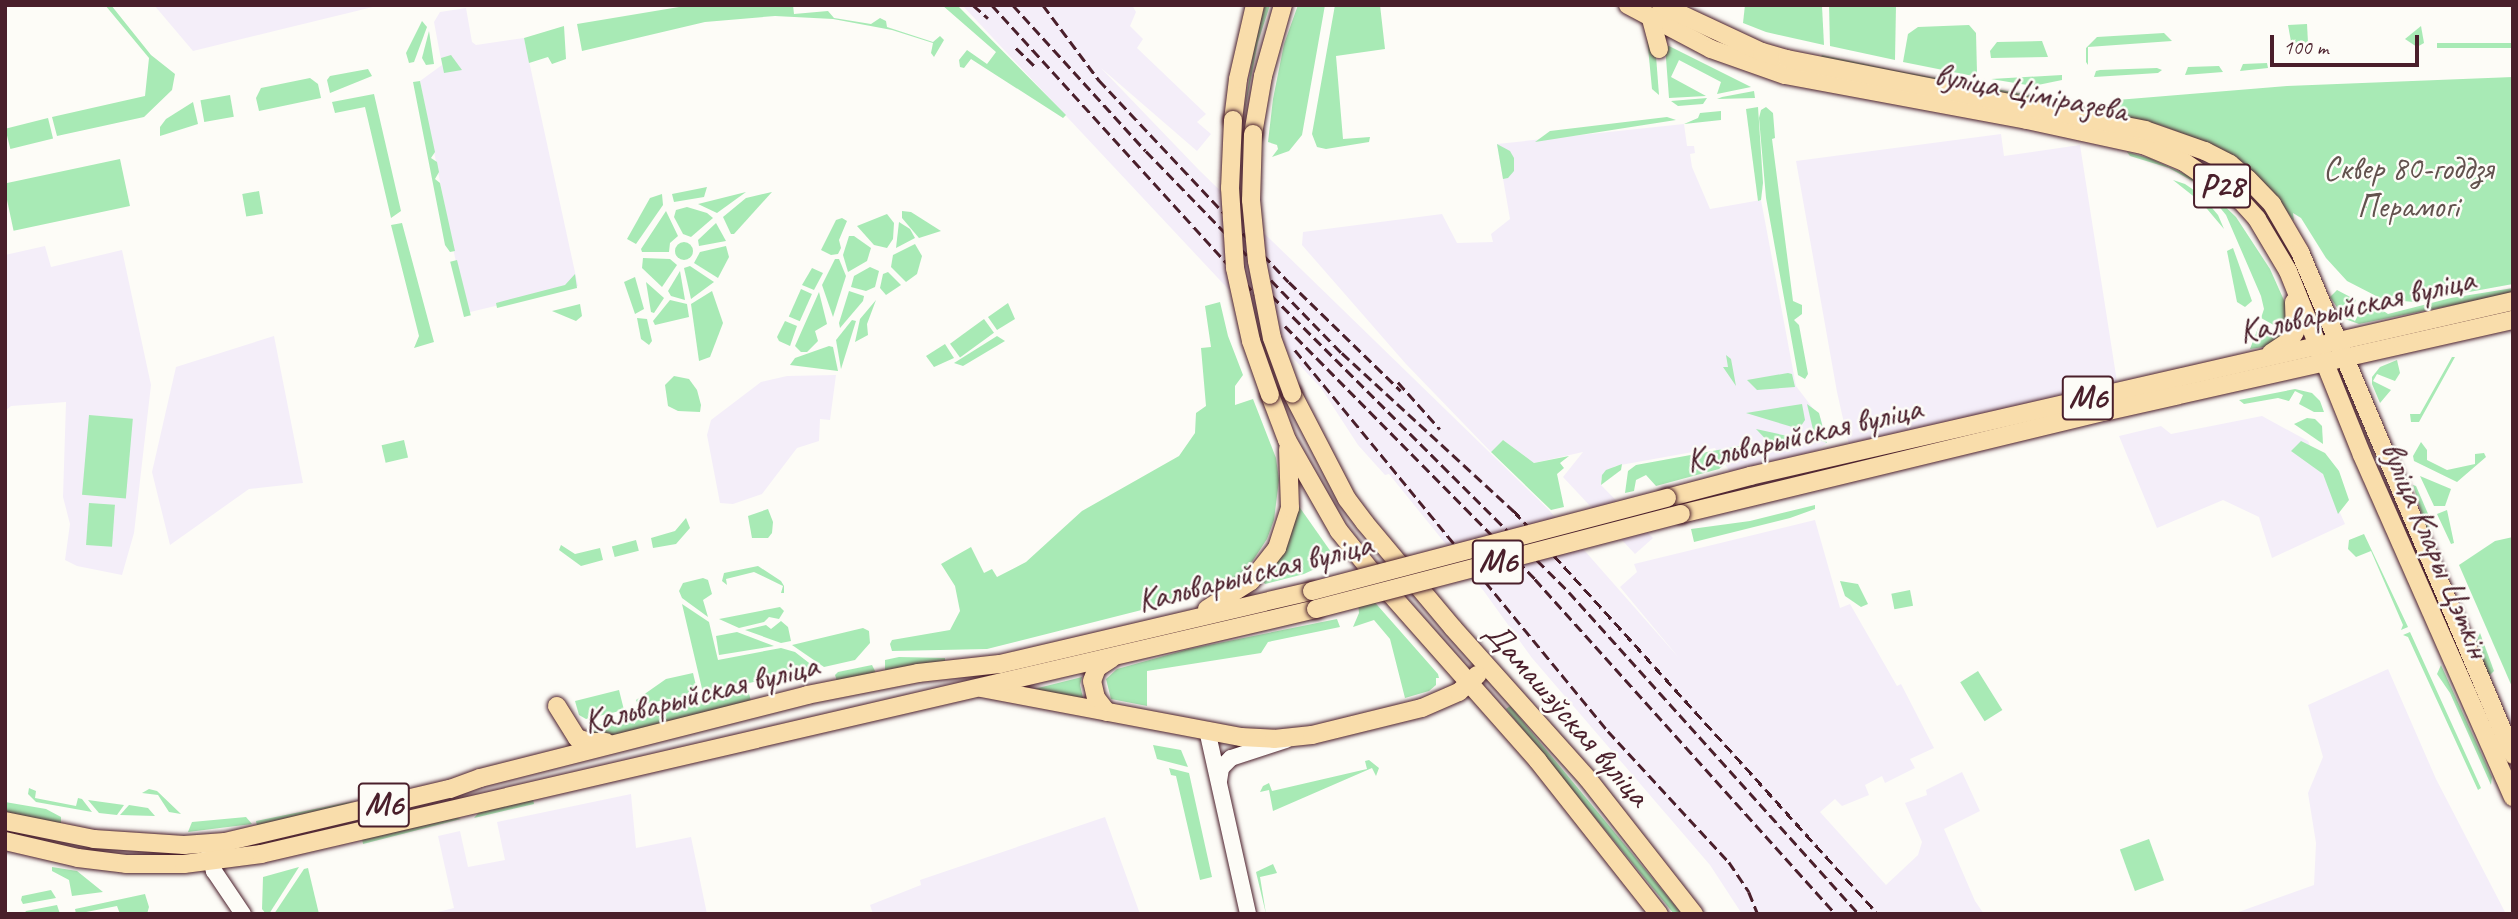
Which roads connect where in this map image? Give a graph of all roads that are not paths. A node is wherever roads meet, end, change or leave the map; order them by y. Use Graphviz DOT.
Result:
graph roads {
  1 [pos="1255,5"];
  2 [pos="1283,5"];
  3 [pos="1628,5"];
  4 [pos="1656,12"];
  5 [pos="1786,67"];
  6 [pos="2041,110"];
  7 [pos="2014,117"];
  8 [pos="2307,268"];
  9 [pos="2288,271"];
  10 [pos="2513,301"];
  11 [pos="2513,320"];
  12 [pos="2393,328"];
  13 [pos="2318,345"];
  14 [pos="2342,348"];
  15 [pos="2382,349"];
  16 [pos="2257,360"];
  17 [pos="2325,362"];
  18 [pos="2360,392"];
  19 [pos="1287,440"];
  20 [pos="1314,600"];
  21 [pos="1175,623"];
  22 [pos="1443,653"];
  23 [pos="1112,658"];
  24 [pos="1487,664"];
  25 [pos="1470,683"];
  26 [pos="860,685"];
  27 [pos="976,687"];
  28 [pos="1448,698"];
  29 [pos="557,706"];
  30 [pos="872,711"];
  31 [pos="1107,712"];
  32 [pos="711,719"];
  33 [pos="1206,730"];
  34 [pos="1291,738"];
  35 [pos="624,743"];
  36 [pos="714,747"];
  37 [pos="2513,755"];
  38 [pos="1218,787"];
  39 [pos="2513,797"];
  40 [pos="5,821"];
  41 [pos="40,829"];
  42 [pos="5,841"];
  43 [pos="37,849"];
  44 [pos="209,853"];
  45 [pos="243,914"];
  46 [pos="1248,914"];
  47 [pos="1659,914"];
  48 [pos="1694,914"];
  1 -- 19 [label="main road, Дамашэўская вуліца, bridge"];
  2 -- 24 [label="main road, Дамашэўская вуліца, bridge"];
  3 -- 4 [label="main road, вуліца Ціміразева / Р28"];
  4 -- 5 [label="main road, вуліца Ціміразева / Р28"];
  4 -- 5 [label="main road, вуліца Ціміразева / Р28"];
  5 -- 6 [label="main road, вуліца Ціміразева / Р28"];
  5 -- 7 [label="main road, вуліца Ціміразева / Р28"];
  6 -- 7 [label="main road"];
  6 -- 8 [label="main road, вуліца Ціміразева / Р28"];
  7 -- 9 [label="main road, вуліца Ціміразева / Р28"];
  8 -- 12 [label="main road, Р28"];
  8 -- 14 [label="main road, вуліца Ціміразева / Р28"];
  9 -- 13 [label="main road, вуліца Ціміразева / Р28"];
  9 -- 16 [label="main road, Р28"];
  10 -- 12 [label="main road, Кальварыйская вуліца / М6"];
  11 -- 15 [label="main road, Кальварыйская вуліца / М6"];
  12 -- 14 [label="main road, Кальварыйская вуліца / М6"];
  13 -- 14 [label="main road, Кальварыйская вуліца / М6"];
  13 -- 16 [label="main road, Кальварыйская вуліца / М6"];
  13 -- 17 [label="main road, вуліца Ціміразева / Р28"];
  14 -- 15 [label="main road, Кальварыйская вуліца / М6"];
  14 -- 17 [label="main road, Кальварыйская вуліца / М6"];
  14 -- 18 [label="main road, вуліца Клары Цэткін"];
  15 -- 18 [label="main road"];
  16 -- 20 [label="main road, Кальварыйская вуліца / М6, bridge"];
  17 -- 20 [label="main road, Кальварыйская вуліца / М6, bridge"];
  17 -- 39 [label="main road, вуліца Клары Цэткін"];
  18 -- 37 [label="main road, вуліца Клары Цэткін"];
  19 -- 21 [label="main road"];
  19 -- 22 [label="main road, Дамашэўская вуліца"];
  20 -- 21 [label="main road, Кальварыйская вуліца / М6"];
  20 -- 23 [label="main road, Кальварыйская вуліца / М6"];
  21 -- 26 [label="main road, Кальварыйская вуліца / М6"];
  22 -- 25 [label="main road, Дамашэўская вуліца"];
  22 -- 28 [label="main road"];
  23 -- 27 [label="main road, Кальварыйская вуліца / М6"];
  23 -- 31 [label="main road"];
  24 -- 25 [label="main road"];
  24 -- 48 [label="main road, Дамашэўская вуліца"];
  25 -- 28 [label="main road"];
  25 -- 47 [label="main road, Дамашэўская вуліца"];
  26 -- 30 [label="main road"];
  26 -- 32 [label="main road, Кальварыйская вуліца / М6"];
  27 -- 30 [label="main road, Кальварыйская вуліца / М6"];
  27 -- 31 [label="main road"];
  28 -- 34 [label="main road"];
  29 -- 35 [label="main road"];
  30 -- 36 [label="main road, Кальварыйская вуліца / М6"];
  31 -- 33 [label="main road"];
  32 -- 35 [label="main road, Кальварыйская вуліца / М6"];
  32 -- 36 [label="main road"];
  33 -- 34 [label="main road"];
  33 -- 38 [label="main road"];
  34 -- 38 [label="main road"];
  35 -- 44 [label="main road, Кальварыйская вуліца / М6"];
  36 -- 44 [label="main road, Кальварыйская вуліца / М6"];
  38 -- 46 [label="main road"];
  40 -- 41 [label="main road, Кальварыйская вуліца / М6"];
  41 -- 43 [label="main road"];
  41 -- 44 [label="main road, Кальварыйская вуліца / М6"];
  42 -- 43 [label="main road, Кальварыйская вуліца / М6"];
  43 -- 44 [label="main road, Кальварыйская вуліца / М6"];
  44 -- 45 [label="main road"];
}
